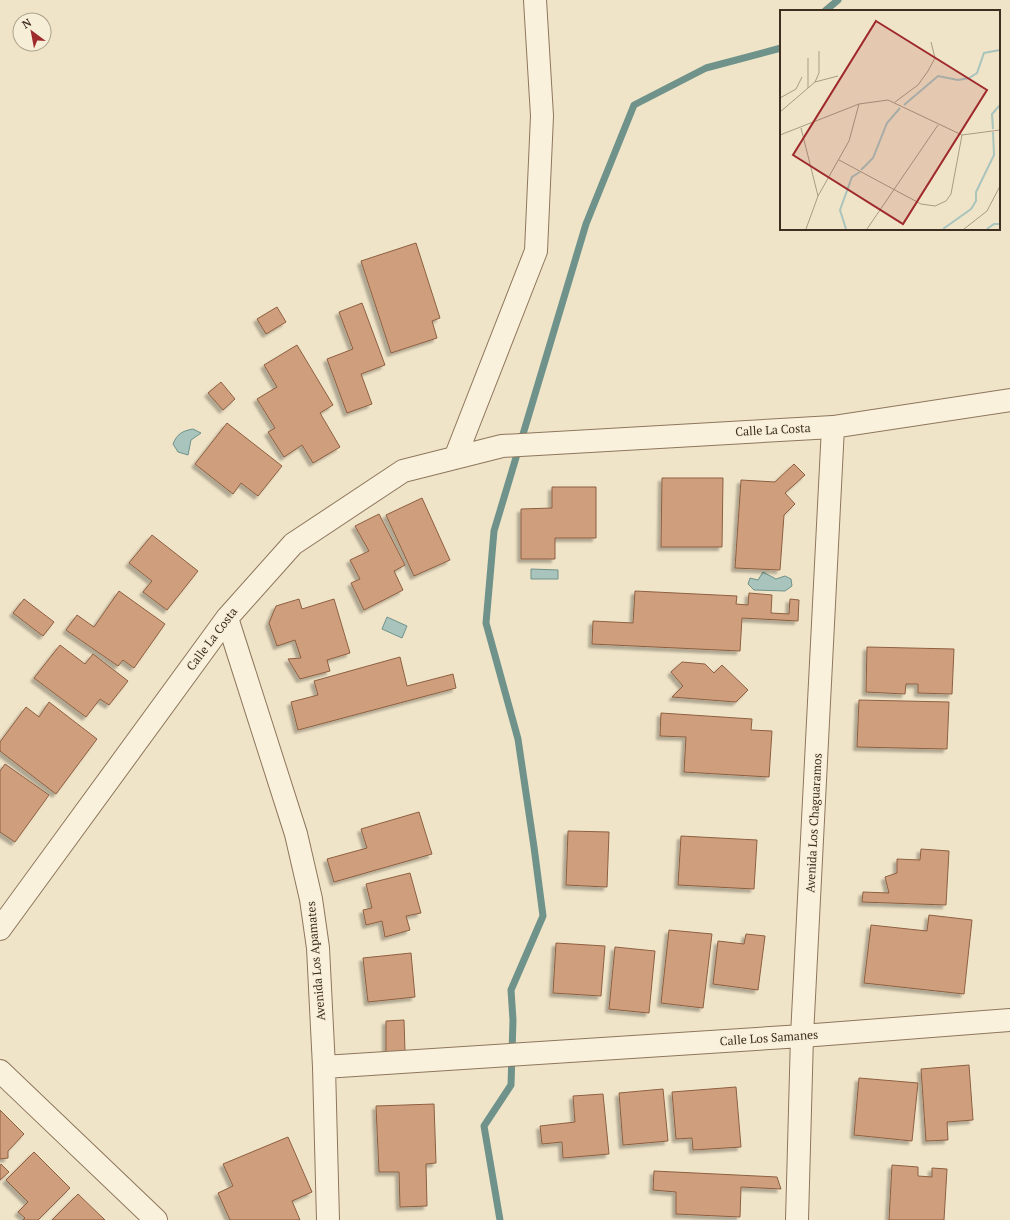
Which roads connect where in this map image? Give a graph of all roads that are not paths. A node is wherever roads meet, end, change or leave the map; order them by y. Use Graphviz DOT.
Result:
graph roads {
  1 [pos="536,0"];
  2 [pos="1010,400"];
  3 [pos="833,427"];
  4 [pos="455,458"];
  5 [pos="227,618"];
  6 [pos="0,929"];
  7 [pos="1010,1020"];
  8 [pos="802,1036"];
  9 [pos="324,1067"];
  10 [pos="0,1071"];
  11 [pos="156,1220"];
  12 [pos="328,1220"];
  13 [pos="797,1220"];
  1 -- 4 [label="street"];
  2 -- 3 [label="street, Calle La Costa"];
  3 -- 4 [label="street, Calle La Costa"];
  3 -- 8 [label="street, Avenida Los Chaguaramos"];
  4 -- 5 [label="street, Calle La Costa"];
  5 -- 6 [label="street, Calle La Costa"];
  5 -- 9 [label="street, Avenida Los Apamates"];
  7 -- 8 [label="street, Calle Los Samanes"];
  8 -- 9 [label="street, Calle Los Samanes"];
  8 -- 13 [label="street, Avenida Los Chaguaramos"];
  9 -- 12 [label="street, Avenida Los Apamates"];
  10 -- 11 [label="street"];
}
